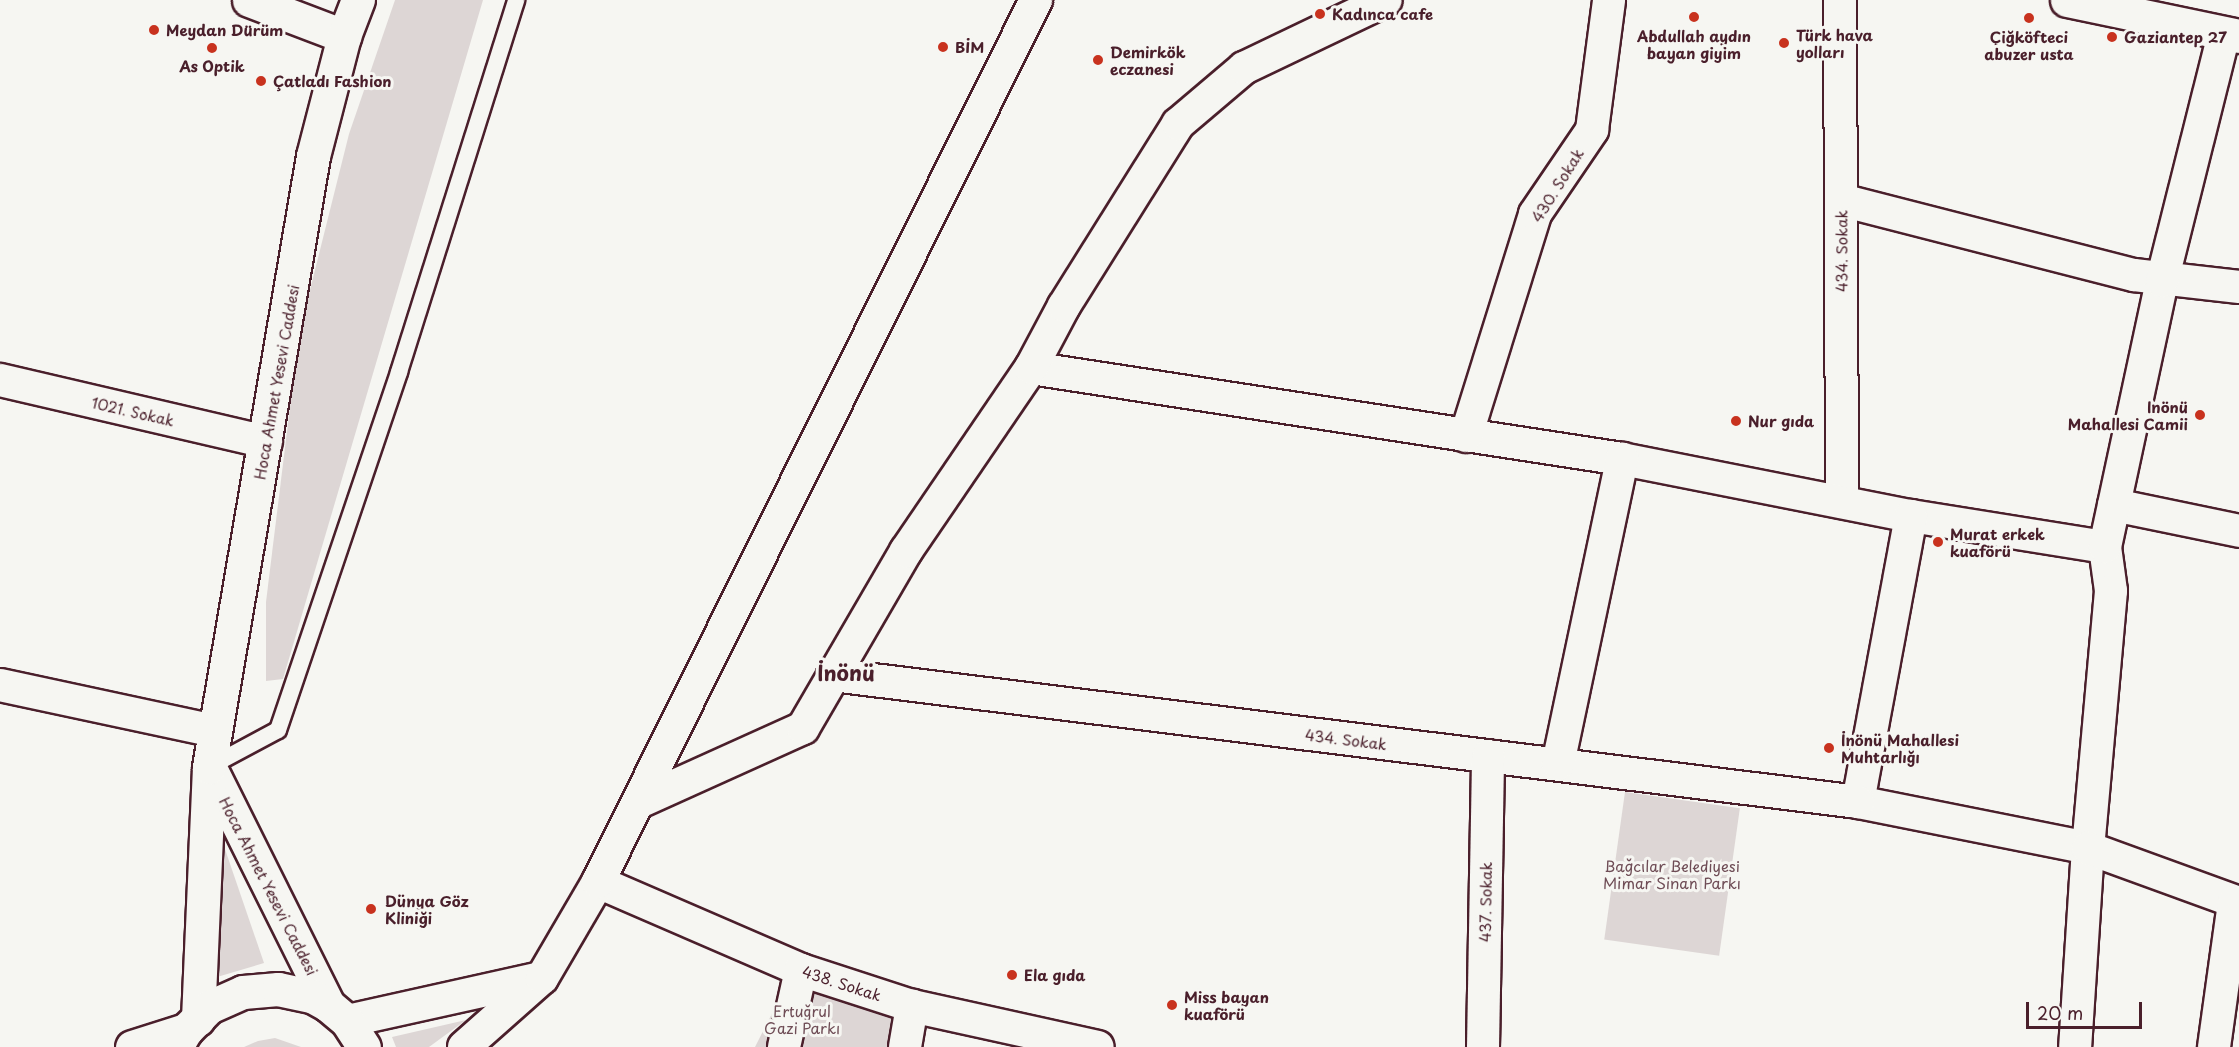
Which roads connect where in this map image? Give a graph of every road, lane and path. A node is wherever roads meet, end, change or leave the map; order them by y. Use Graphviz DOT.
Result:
graph roads {
  1 [pos="249,0"];
  2 [pos="358,0"];
  3 [pos="516,0"];
  4 [pos="1036,0"];
  5 [pos="1386,0"];
  6 [pos="1609,0"];
  7 [pos="1840,0"];
  8 [pos="2067,0"];
  9 [pos="2231,35"];
  10 [pos="344,36"];
  11 [pos="1841,200"];
  12 [pos="2162,281"];
  13 [pos="2239,287"];
  14 [pos="1031,368"];
  15 [pos="0,380"];
  16 [pos="1466,436"];
  17 [pos="266,442"];
  18 [pos="1622,459"];
  19 [pos="1842,502"];
  20 [pos="2114,505"];
  21 [pos="1911,516"];
  22 [pos="2239,531"];
  23 [pos="2105,547"];
  24 [pos="833,675"];
  25 [pos="0,685"];
  26 [pos="215,731"];
  27 [pos="1488,756"];
  28 [pos="1558,764"];
  29 [pos="209,767"];
  30 [pos="639,802"];
  31 [pos="1858,802"];
  32 [pos="2088,848"];
  33 [pos="598,882"];
  34 [pos="2236,903"];
  35 [pos="801,970"];
  36 [pos="542,978"];
  37 [pos="912,1006"];
  38 [pos="346,1024"];
  39 [pos="187,1032"];
  40 [pos="132,1047"];
  41 [pos="464,1047"];
  42 [pos="784,1047"];
  43 [pos="905,1047"];
  44 [pos="1098,1047"];
  45 [pos="1483,1047"];
  46 [pos="2075,1047"];
  47 [pos="2214,1047"];
  1 -- 10 [label="main road"];
  2 -- 10 [label="main road, Hoca Ahmet Yesevi Caddesi"];
  3 -- 29 [label="lane"];
  4 -- 30 [label="street"];
  5 -- 14 [label="street"];
  6 -- 16 [label="street, 430. Sokak"];
  7 -- 11 [label="street, 434. Sokak"];
  8 -- 9 [label="main road"];
  9 -- 12 [label="street"];
  10 -- 17 [label="main road, Hoca Ahmet Yesevi Caddesi"];
  11 -- 12 [label="street"];
  11 -- 19 [label="street, 434. Sokak"];
  12 -- 13 [label="street"];
  12 -- 20 [label="street"];
  14 -- 16 [label="street"];
  14 -- 24 [label="street"];
  15 -- 17 [label="street, 1021. Sokak"];
  16 -- 18 [label="street"];
  17 -- 26 [label="main road, Hoca Ahmet Yesevi Caddesi"];
  18 -- 19 [label="street"];
  18 -- 28 [label="street"];
  19 -- 21 [label="street"];
  20 -- 22 [label="street"];
  20 -- 23 [label="street"];
  21 -- 23 [label="street"];
  21 -- 31 [label="street"];
  23 -- 32 [label="street"];
  24 -- 27 [label="street, 434. Sokak"];
  24 -- 30 [label="street"];
  25 -- 26 [label="street"];
  26 -- 29 [label="main road, Hoca Ahmet Yesevi Caddesi"];
  27 -- 28 [label="street, 434. Sokak"];
  27 -- 45 [label="street, 437. Sokak"];
  28 -- 31 [label="street, 434. Sokak"];
  29 -- 38 [label="main road, Hoca Ahmet Yesevi Caddesi"];
  29 -- 39 [label="main road, Hoca Ahmet Yesevi Caddesi"];
  30 -- 33 [label="street"];
  31 -- 32 [label="street, 434. Sokak"];
  32 -- 34 [label="street, 434. Sokak"];
  32 -- 46 [label="street"];
  33 -- 35 [label="street, 438. Sokak"];
  33 -- 36 [label="street"];
  34 -- 47 [label="street"];
  35 -- 37 [label="street, 438. Sokak"];
  35 -- 42 [label="street"];
  36 -- 38 [label="street"];
  36 -- 41 [label="street"];
  37 -- 43 [label="street"];
  37 -- 44 [label="street, 438. Sokak"];
  38 -- 39 [label="main road"];
  39 -- 40 [label="main road"];
}
